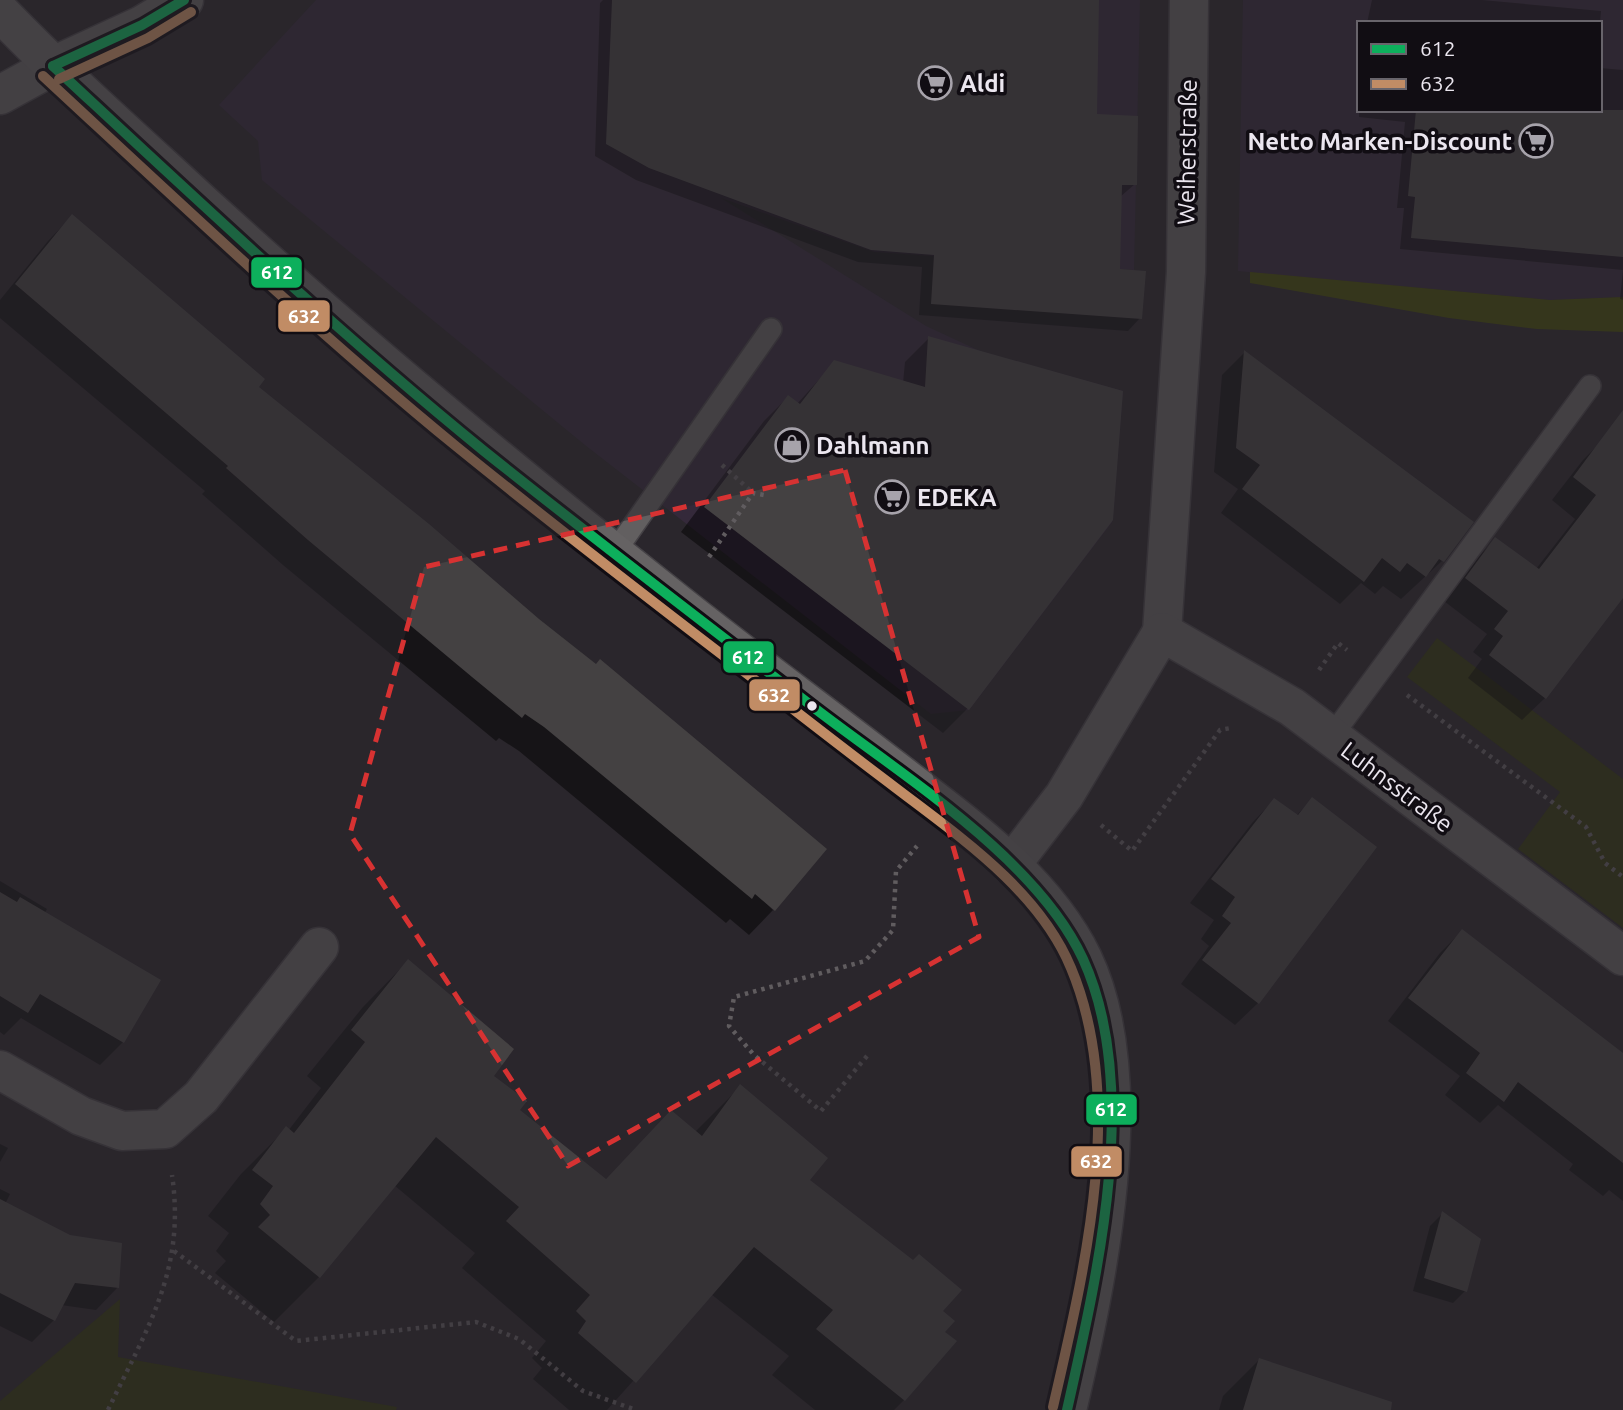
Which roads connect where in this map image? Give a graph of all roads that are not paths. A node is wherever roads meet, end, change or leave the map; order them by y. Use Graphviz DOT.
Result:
graph roads {
  1 [pos="184,0"];
  2 [pos="1189,0"];
  3 [pos="0,12"];
  4 [pos="53,66"];
  5 [pos="0,95"];
  6 [pos="771,329"];
  7 [pos="1590,386"];
  8 [pos="614,553"];
  9 [pos="1162,632"];
  10 [pos="1331,737"];
  11 [pos="1011,866"];
  12 [pos="318,947"];
  13 [pos="1623,956"];
  14 [pos="0,1070"];
  15 [pos="1067,1410"];
  1 -- 4 [label="street"];
  2 -- 9 [label="street, Weiherstraße"];
  3 -- 4 [label="main road"];
  4 -- 5 [label="street"];
  4 -- 8 [label="main road"];
  6 -- 8 [label="lane"];
  7 -- 10 [label="lane"];
  8 -- 11 [label="main road"];
  9 -- 10 [label="street, Luhnsstraße"];
  9 -- 11 [label="street"];
  10 -- 13 [label="street, Luhnsstraße"];
  11 -- 15 [label="main road"];
  12 -- 14 [label="street"];
}
